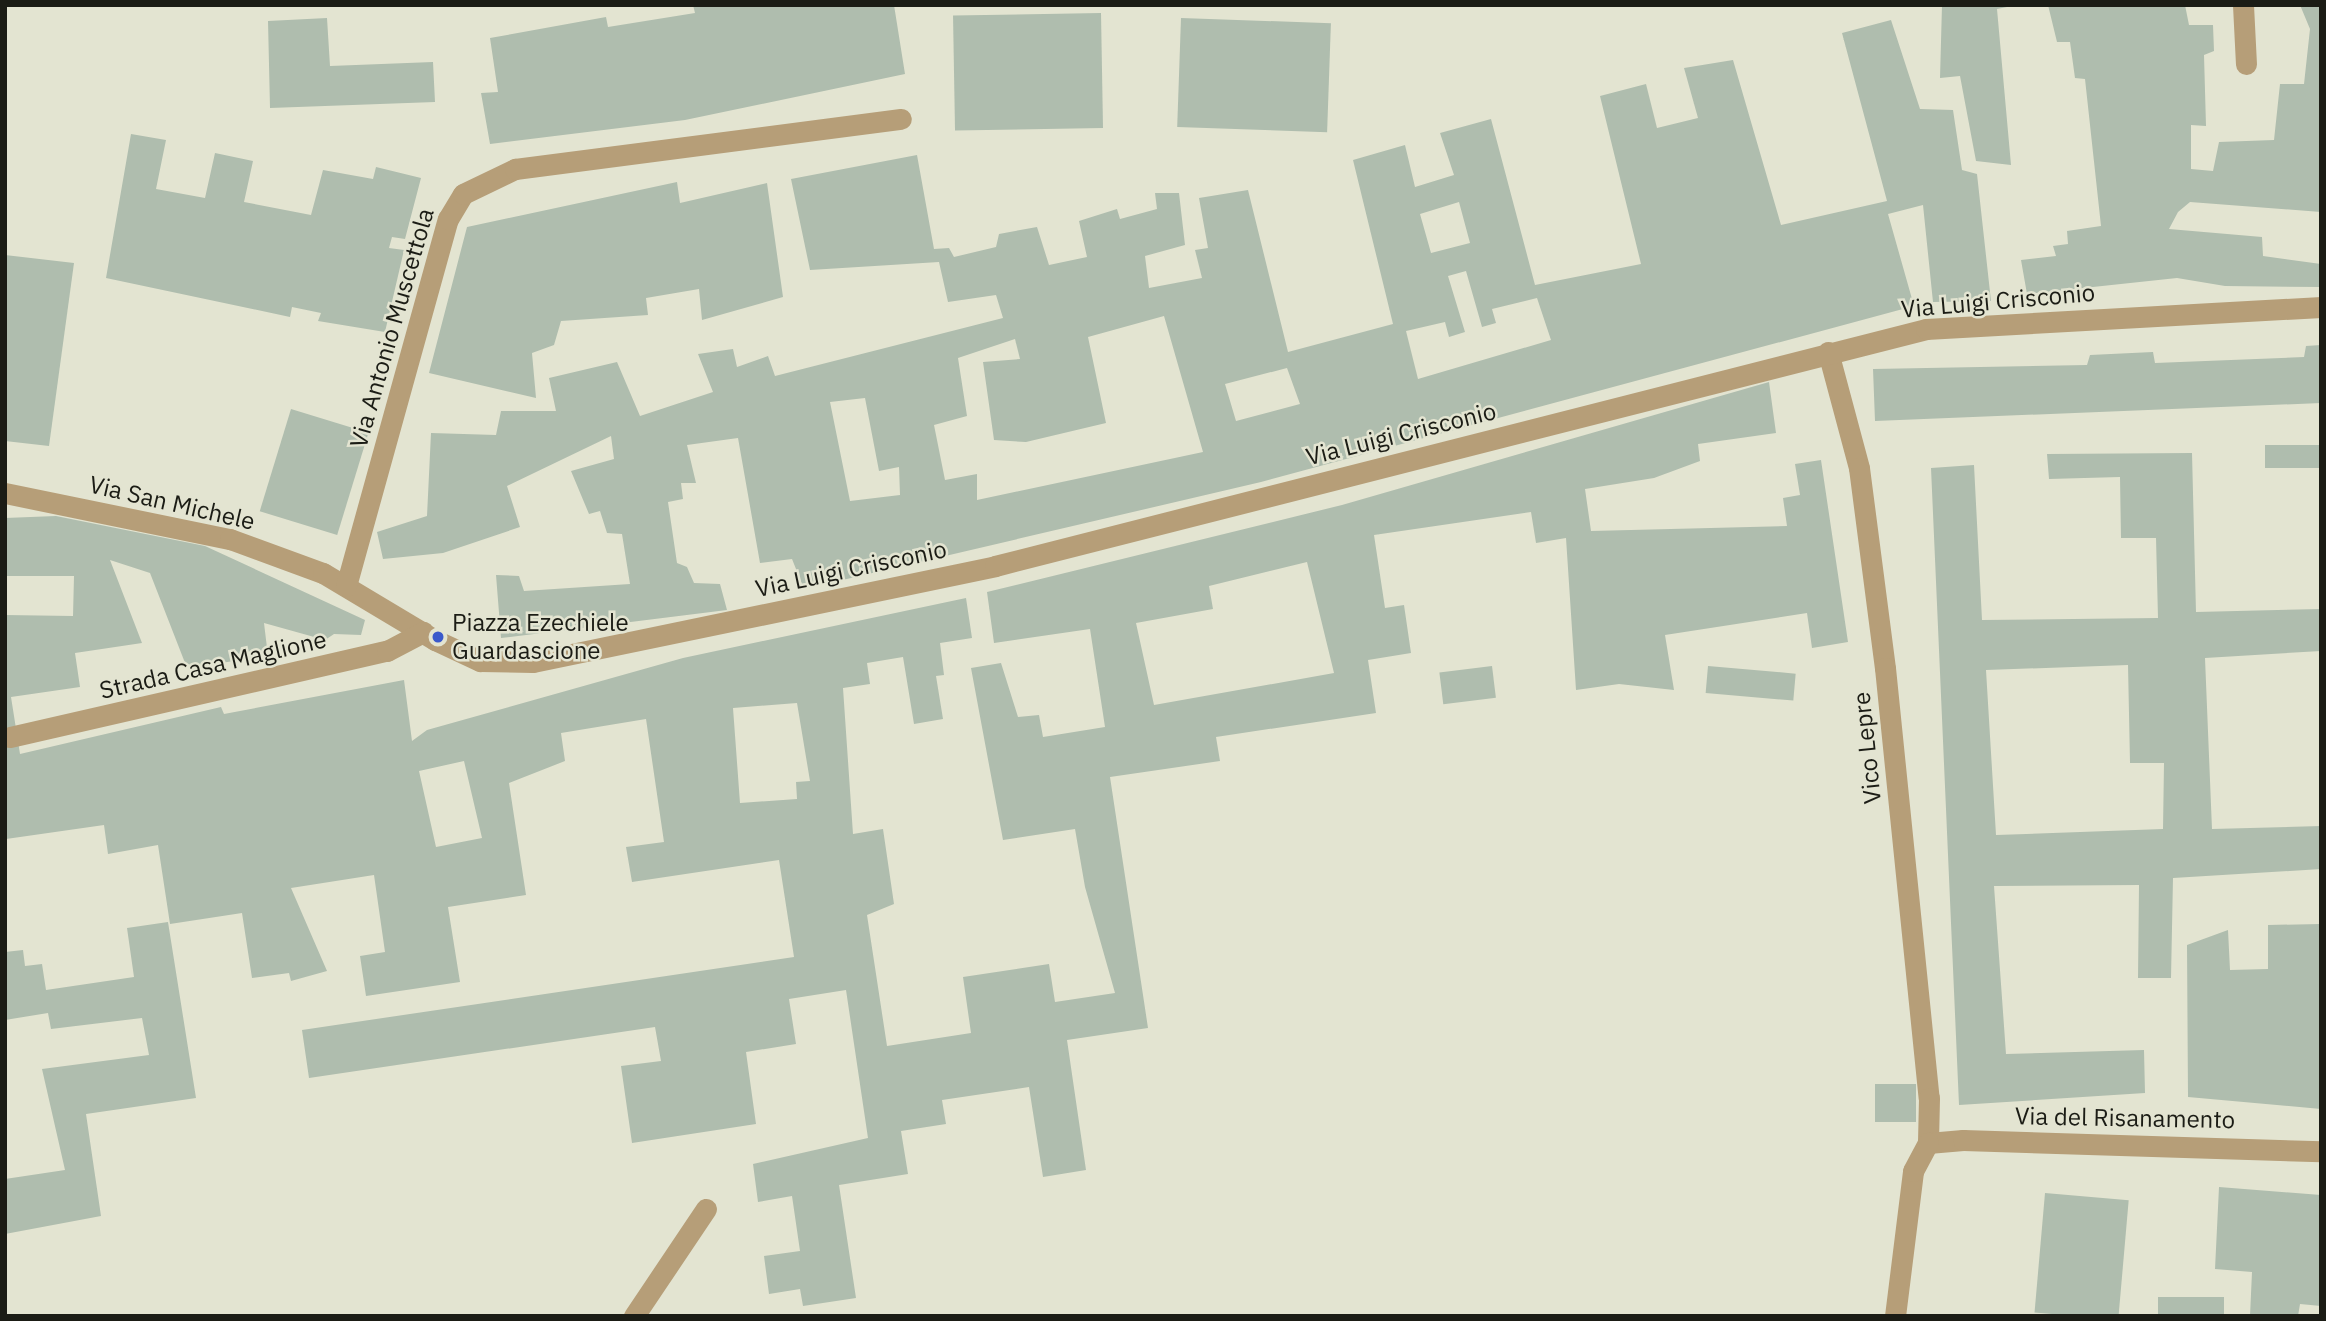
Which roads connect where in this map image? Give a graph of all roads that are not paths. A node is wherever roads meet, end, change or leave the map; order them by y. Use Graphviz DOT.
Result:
graph roads {
  1 [pos="2243,5"];
  2 [pos="2246,64"];
  3 [pos="901,119"];
  4 [pos="2321,307"];
  5 [pos="1828,352"];
  6 [pos="5,493"];
  7 [pos="346,586"];
  8 [pos="424,632"];
  9 [pos="10,737"];
  10 [pos="1928,1143"];
  11 [pos="2321,1151"];
  12 [pos="705,1209"];
  13 [pos="634,1316"];
  14 [pos="1895,1316"];
  1 -- 2 [label="street"];
  3 -- 7 [label="street, Via Antonio Muscettola"];
  4 -- 5 [label="street, Via Luigi Crisconio"];
  5 -- 8 [label="street, Via Luigi Crisconio"];
  5 -- 10 [label="street, Vico Lepre"];
  6 -- 7 [label="street, Via San Michele"];
  7 -- 8 [label="street"];
  8 -- 9 [label="street, Strada Casa Maglione"];
  10 -- 11 [label="street, Via del Risanamento"];
  10 -- 14 [label="street"];
  12 -- 13 [label="street"];
}
